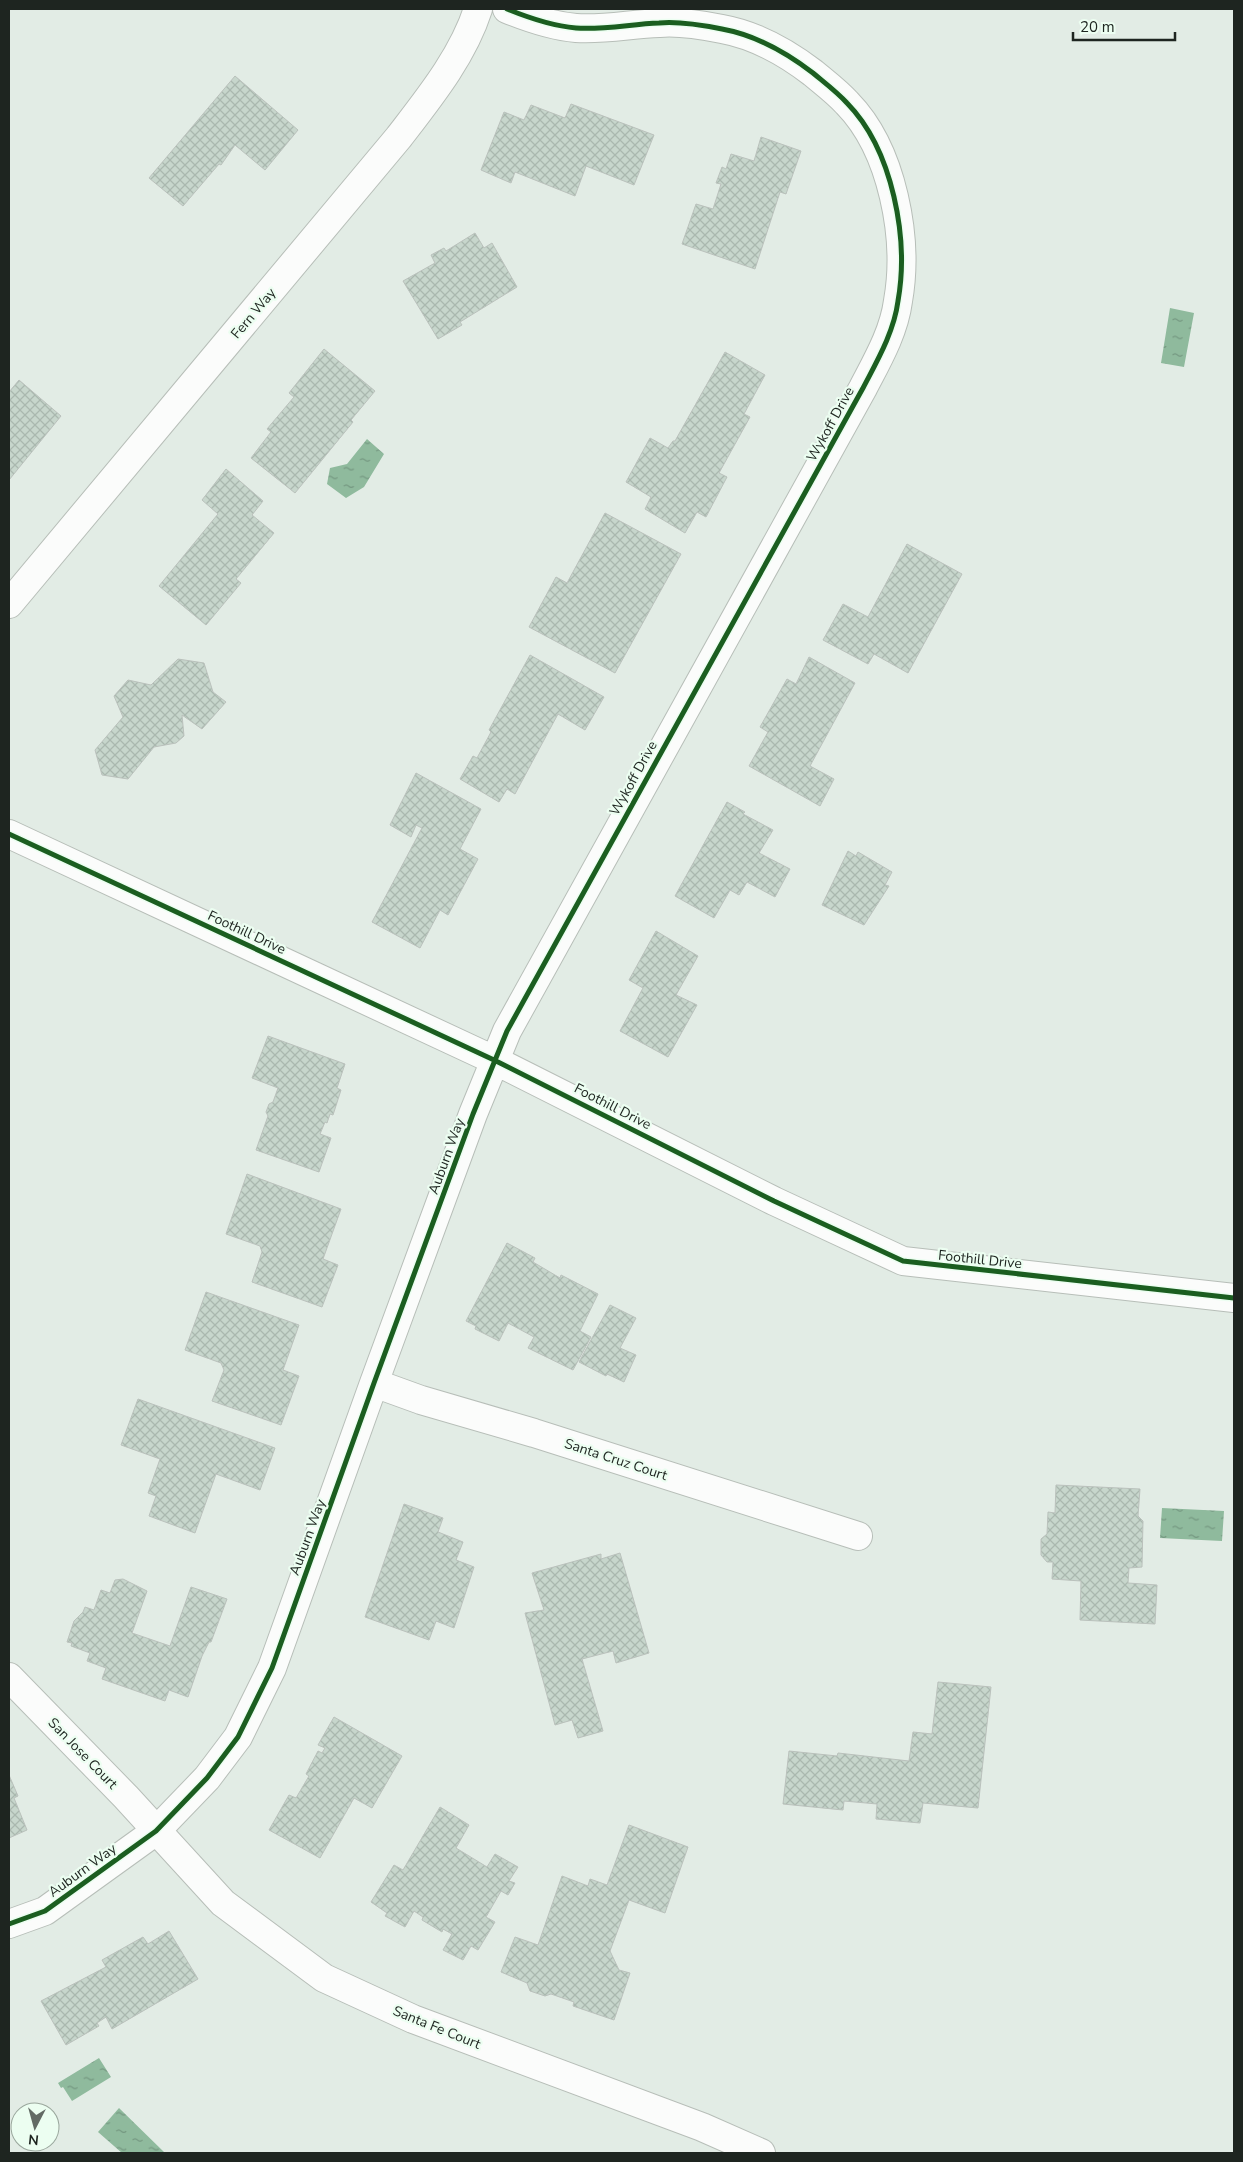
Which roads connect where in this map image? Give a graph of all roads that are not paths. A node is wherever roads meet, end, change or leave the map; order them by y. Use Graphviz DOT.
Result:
graph roads {
  1 [pos="478,9"];
  2 [pos="507,9"];
  3 [pos="9,604"];
  4 [pos="9,834"];
  5 [pos="494,1060"];
  6 [pos="1234,1298"];
  7 [pos="374,1383"];
  8 [pos="858,1536"];
  9 [pos="9,1677"];
  10 [pos="156,1831"];
  11 [pos="9,1924"];
  12 [pos="761,2153"];
  1 -- 3 [label="street, Fern Way"];
  2 -- 5 [label="street, Wykoff Drive"];
  4 -- 5 [label="street, Foothill Drive"];
  5 -- 6 [label="street, Foothill Drive"];
  5 -- 7 [label="street, Auburn Way"];
  7 -- 8 [label="street, Santa Cruz Court"];
  7 -- 10 [label="street, Auburn Way"];
  9 -- 10 [label="street, San Jose Court"];
  10 -- 11 [label="street, Auburn Way"];
  10 -- 12 [label="street, Santa Fe Court"];
}
